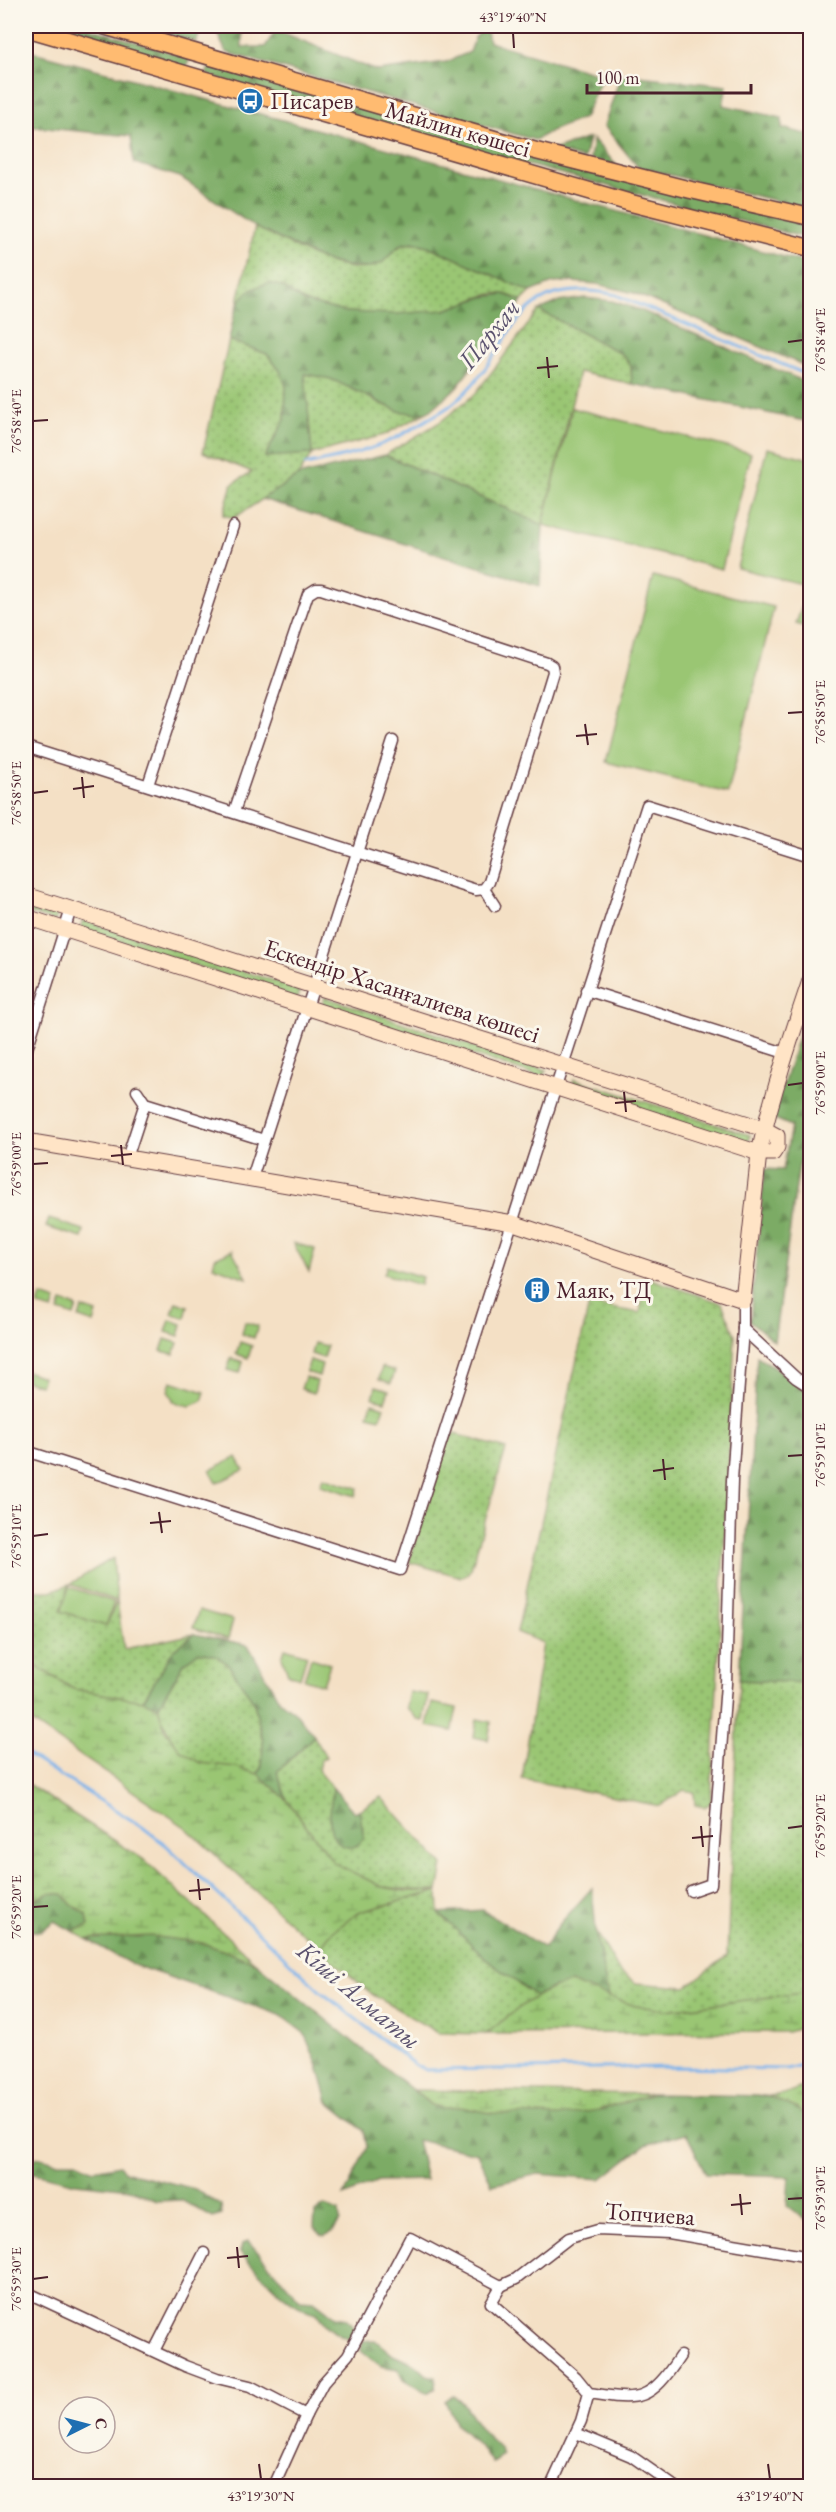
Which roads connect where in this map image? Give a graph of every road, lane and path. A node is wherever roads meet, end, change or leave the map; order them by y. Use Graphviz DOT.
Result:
graph roads {
  1 [pos="104,26"];
  2 [pos="26,28"];
  3 [pos="206,54"];
  4 [pos="198,79"];
  5 [pos="810,217"];
  6 [pos="810,248"];
  7 [pos="233,526"];
  8 [pos="393,741"];
  9 [pos="26,747"];
  10 [pos="148,785"];
  11 [pos="234,812"];
  12 [pos="358,852"];
  13 [pos="810,856"];
  14 [pos="484,889"];
  15 [pos="26,894"];
  16 [pos="495,906"];
  17 [pos="72,909"];
  18 [pos="26,917"];
  19 [pos="65,930"];
  20 [pos="810,981"];
  21 [pos="315,987"];
  22 [pos="586,990"];
  23 [pos="309,1008"];
  24 [pos="26,1052"];
  25 [pos="785,1053"];
  26 [pos="562,1066"];
  27 [pos="556,1087"];
  28 [pos="137,1091"];
  29 [pos="145,1103"];
  30 [pos="765,1129"];
  31 [pos="264,1140"];
  32 [pos="26,1141"];
  33 [pos="759,1153"];
  34 [pos="127,1158"];
  35 [pos="252,1178"];
  36 [pos="513,1223"];
  37 [pos="742,1300"];
  38 [pos="743,1329"];
  39 [pos="810,1387"];
  40 [pos="26,1451"];
  41 [pos="692,1891"];
  42 [pos="204,2253"];
  43 [pos="810,2258"];
  44 [pos="501,2286"];
  45 [pos="26,2292"];
  46 [pos="154,2351"];
  47 [pos="680,2356"];
  48 [pos="589,2393"];
  49 [pos="306,2415"];
  50 [pos="576,2433"];
  51 [pos="274,2487"];
  52 [pos="551,2487"];
  53 [pos="674,2487"];
  1 -- 3 [label="main road, Майлин көшесі"];
  2 -- 4 [label="main road, Майлин көшесі"];
  3 -- 4 [label="main road"];
  3 -- 5 [label="main road, Майлин көшесі"];
  4 -- 6 [label="main road, Майлин көшесі"];
  7 -- 10 [label="street"];
  8 -- 12 [label="street"];
  9 -- 10 [label="street"];
  10 -- 11 [label="street"];
  11 -- 12 [label="street"];
  11 -- 14 [label="street"];
  12 -- 14 [label="street"];
  12 -- 21 [label="street"];
  13 -- 22 [label="street"];
  14 -- 16 [label="street"];
  15 -- 17 [label="street, Ескендір Хасанғалиева көшесі"];
  17 -- 19 [label="street"];
  17 -- 21 [label="street, Ескендір Хасанғалиева көшесі"];
  18 -- 19 [label="street, Ескендір Хасанғалиева көшесі"];
  19 -- 23 [label="street, Ескендір Хасанғалиева көшесі"];
  19 -- 24 [label="street"];
  20 -- 25 [label="street"];
  21 -- 23 [label="street"];
  21 -- 26 [label="street, Ескендір Хасанғалиева көшесі"];
  22 -- 25 [label="street"];
  22 -- 26 [label="street"];
  23 -- 27 [label="street, Ескендір Хасанғалиева көшесі"];
  23 -- 31 [label="street"];
  25 -- 30 [label="street"];
  26 -- 27 [label="street"];
  26 -- 30 [label="street, Ескендір Хасанғалиева көшесі"];
  27 -- 33 [label="street, Ескендір Хасанғалиева көшесі"];
  27 -- 36 [label="street"];
  28 -- 29 [label="street"];
  29 -- 31 [label="street"];
  29 -- 34 [label="street"];
  30 -- 33 [label="street"];
  31 -- 35 [label="street"];
  32 -- 34 [label="street"];
  33 -- 37 [label="street"];
  34 -- 35 [label="street"];
  35 -- 36 [label="street"];
  36 -- 37 [label="street"];
  36 -- 40 [label="street"];
  37 -- 38 [label="street"];
  38 -- 39 [label="street"];
  38 -- 41 [label="street"];
  42 -- 46 [label="street"];
  43 -- 44 [label="street, Топчиева"];
  44 -- 48 [label="street"];
  44 -- 49 [label="street"];
  45 -- 46 [label="street"];
  46 -- 49 [label="street"];
  47 -- 48 [label="street"];
  48 -- 50 [label="street"];
  49 -- 51 [label="street"];
  50 -- 52 [label="street"];
  50 -- 53 [label="street"];
}
